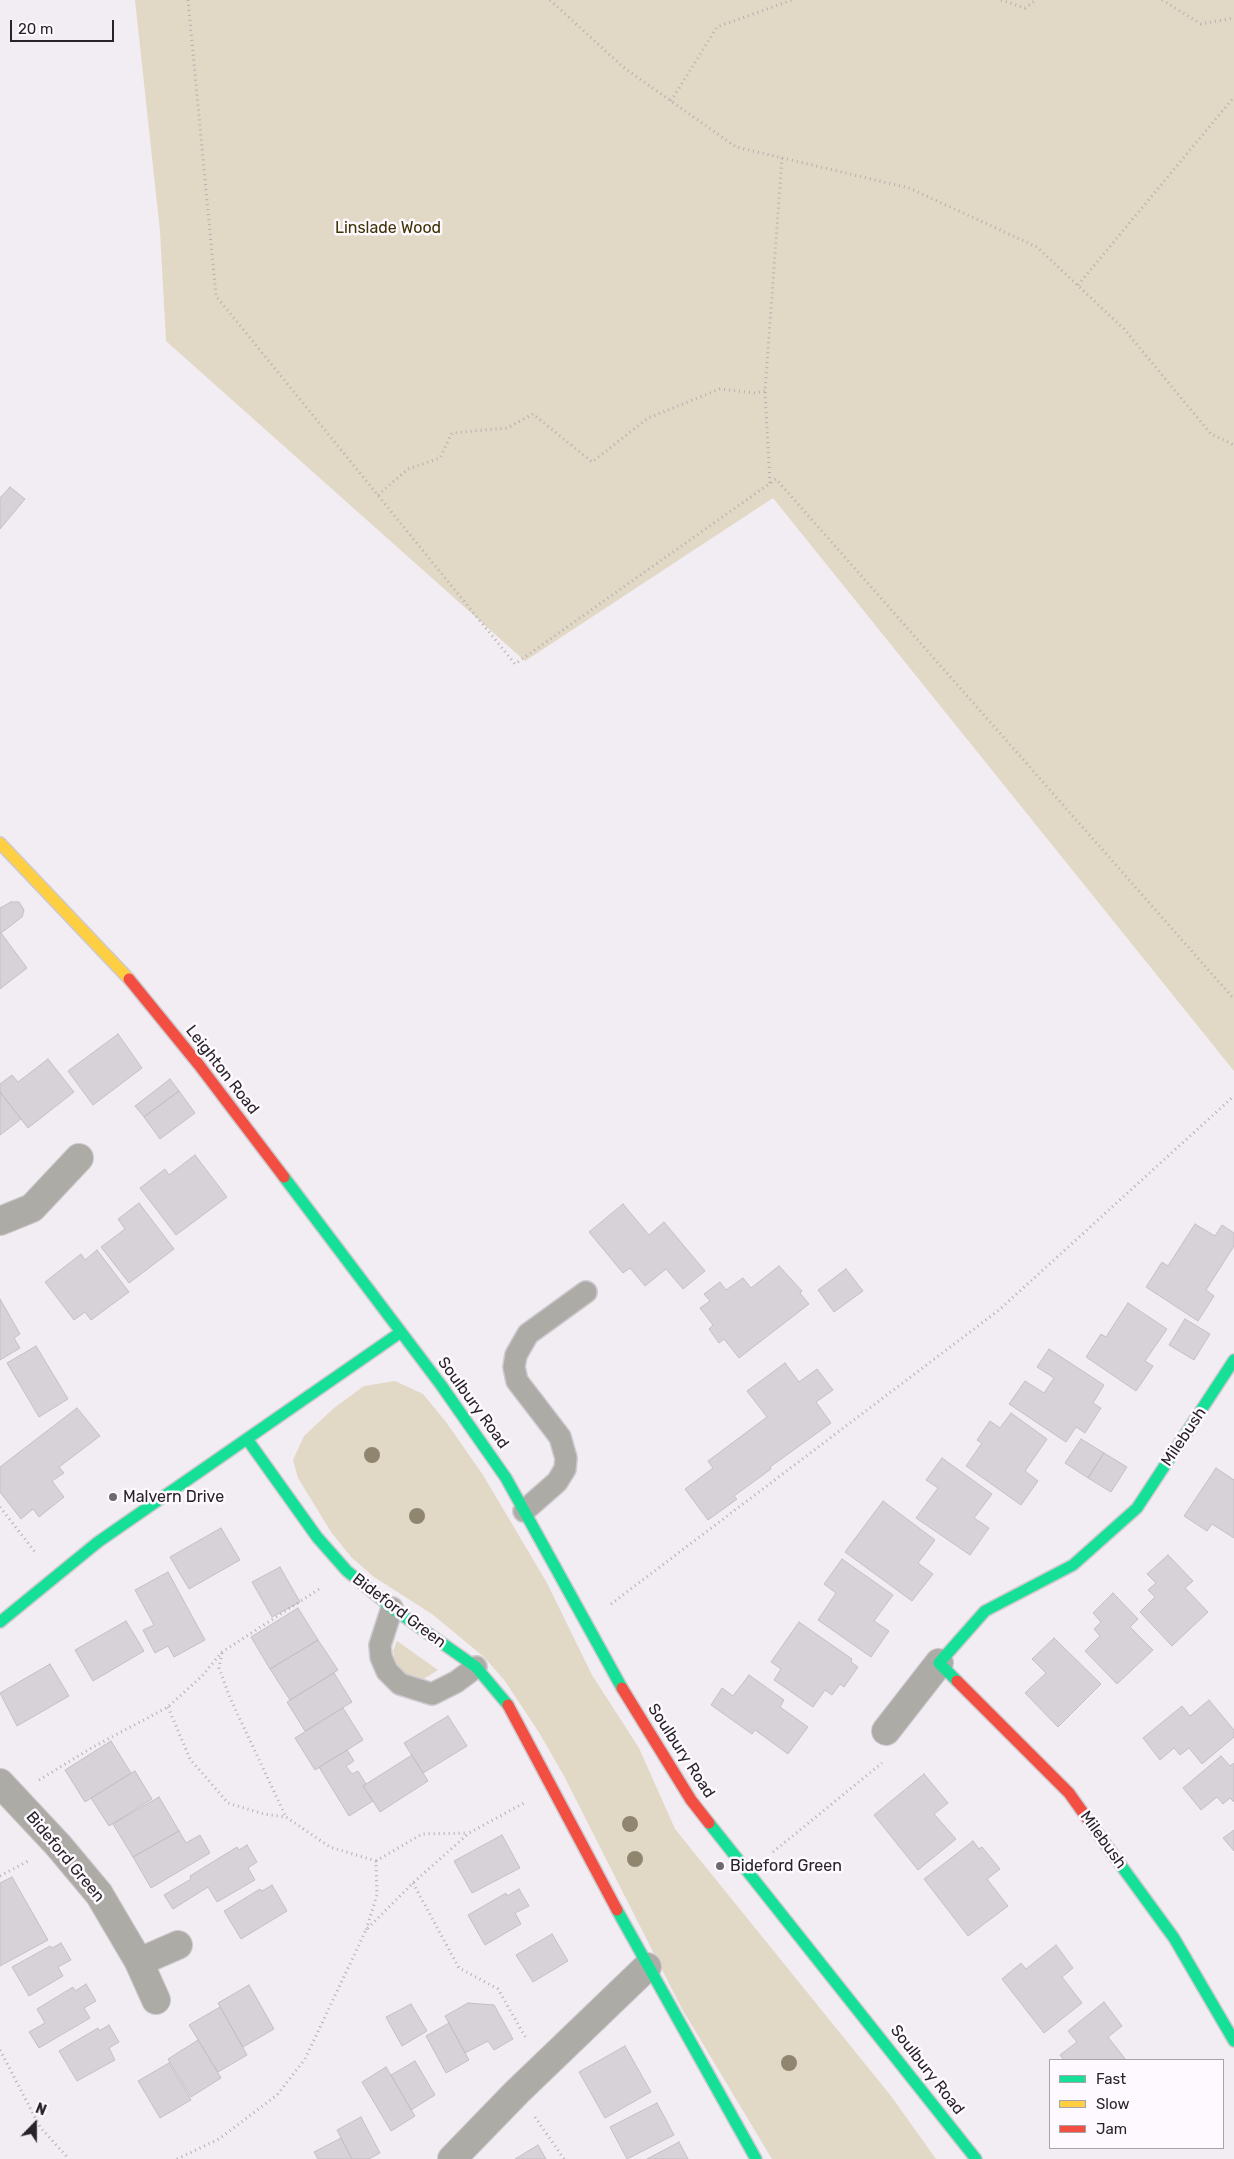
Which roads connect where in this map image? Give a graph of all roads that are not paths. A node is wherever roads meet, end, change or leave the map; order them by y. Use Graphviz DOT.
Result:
graph roads {
  1 [pos="0,843"];
  2 [pos="79,1158"];
  3 [pos="0,1221"];
  4 [pos="586,1292"];
  5 [pos="401,1332"];
  6 [pos="1230,1376"];
  7 [pos="247,1439"];
  8 [pos="524,1511"];
  9 [pos="392,1608"];
  10 [pos="0,1622"];
  11 [pos="939,1663"];
  12 [pos="476,1667"];
  13 [pos="886,1730"];
  14 [pos="6,1790"];
  15 [pos="178,1945"];
  16 [pos="139,1962"];
  17 [pos="647,1967"];
  18 [pos="156,2000"];
  19 [pos="1234,2041"];
  20 [pos="452,2159"];
  21 [pos="756,2159"];
  22 [pos="976,2159"];
  1 -- 5 [label="street, Leighton Road"];
  2 -- 3 [label="street"];
  4 -- 8 [label="lane"];
  5 -- 7 [label="street"];
  5 -- 8 [label="street, Soulbury Road"];
  6 -- 11 [label="street, Milebush"];
  7 -- 9 [label="street, Bideford Green"];
  7 -- 10 [label="street"];
  8 -- 22 [label="street, Soulbury Road"];
  9 -- 12 [label="street, Bideford Green"];
  9 -- 12 [label="lane"];
  11 -- 13 [label="street, Milebush"];
  11 -- 19 [label="street, Milebush"];
  12 -- 17 [label="street, Bideford Green"];
  14 -- 16 [label="street, Bideford Green"];
  15 -- 16 [label="street"];
  16 -- 18 [label="street, Bideford Green"];
  17 -- 20 [label="street"];
  17 -- 21 [label="street, Bideford Green"];
}
